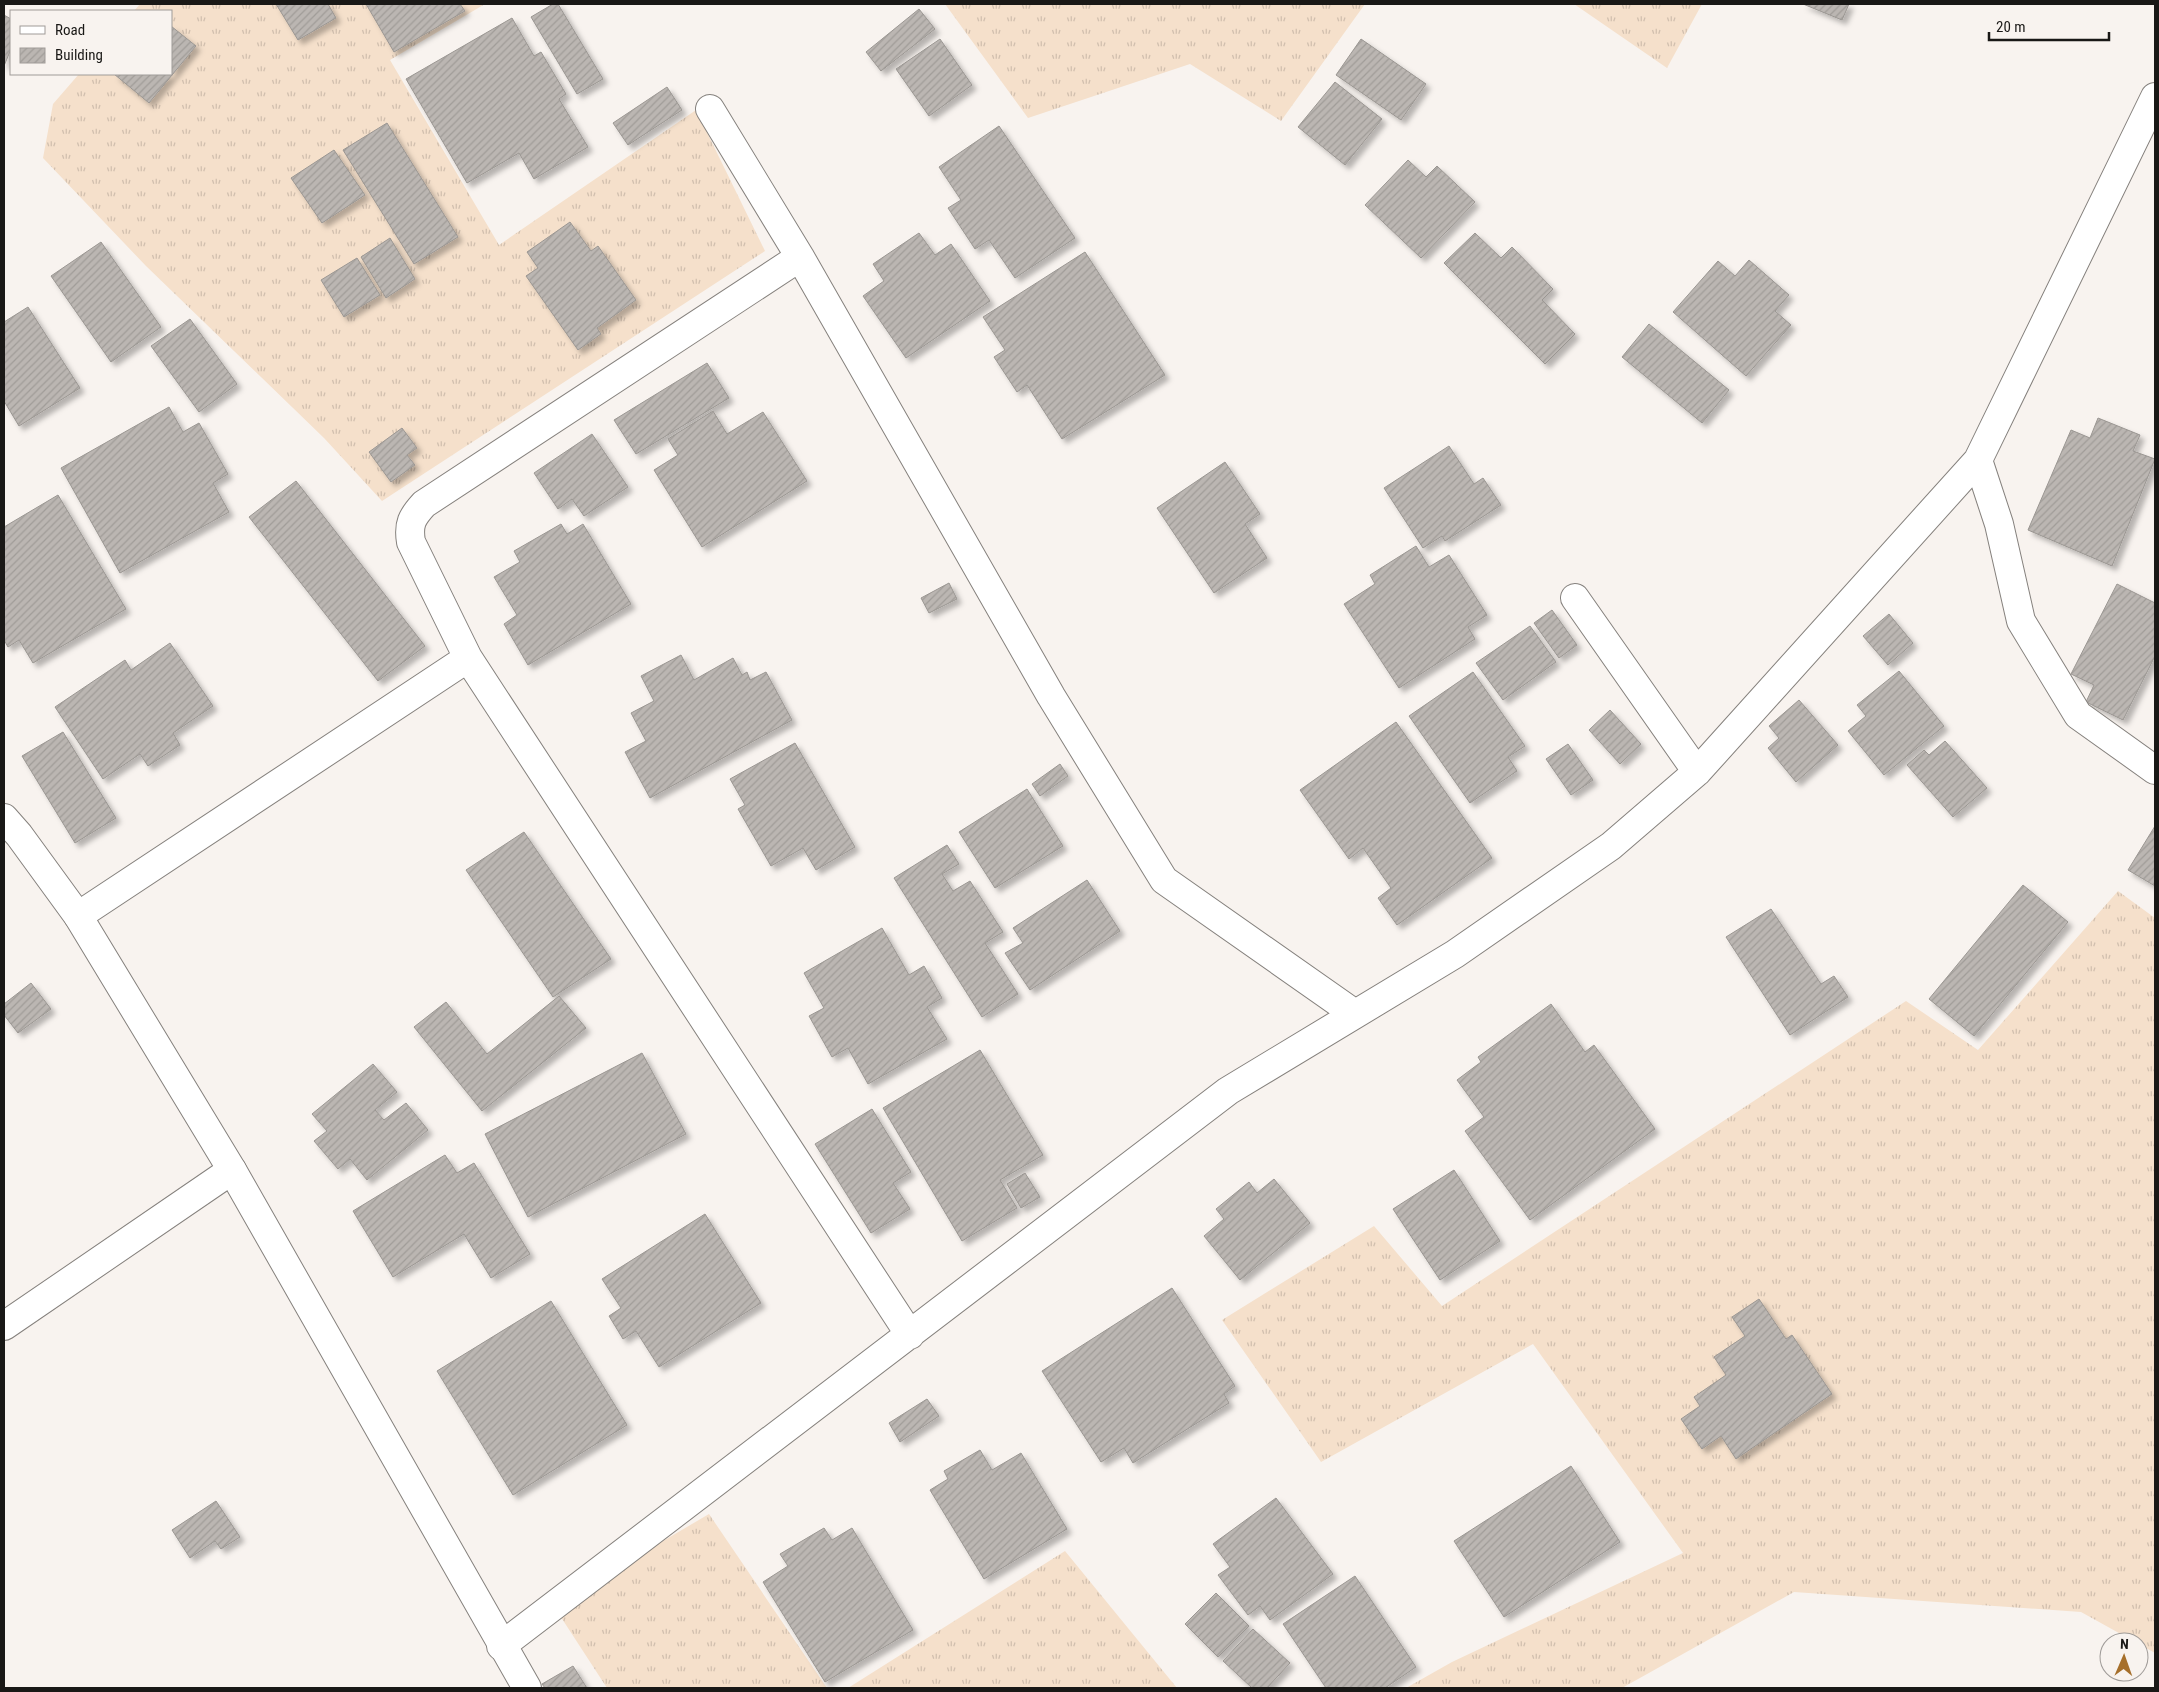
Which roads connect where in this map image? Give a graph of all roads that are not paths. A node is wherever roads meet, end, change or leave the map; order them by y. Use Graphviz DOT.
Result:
graph roads {
  1 [pos="2155,97"];
  2 [pos="710,110"];
  3 [pos="800,257"];
  4 [pos="1978,460"];
  5 [pos="1575,598"];
  6 [pos="468,658"];
  7 [pos="2155,770"];
  8 [pos="1697,772"];
  9 [pos="4,818"];
  10 [pos="78,916"];
  11 [pos="1355,1014"];
  12 [pos="232,1170"];
  13 [pos="4,1326"];
  14 [pos="910,1335"];
  15 [pos="501,1646"];
  16 [pos="527,1688"];
  1 -- 4 [label="street"];
  2 -- 3 [label="street"];
  3 -- 6 [label="street"];
  3 -- 11 [label="street"];
  4 -- 7 [label="street"];
  4 -- 8 [label="street"];
  5 -- 8 [label="street"];
  6 -- 10 [label="street"];
  6 -- 14 [label="street"];
  8 -- 11 [label="street"];
  9 -- 10 [label="street"];
  10 -- 12 [label="street"];
  11 -- 14 [label="street"];
  12 -- 13 [label="street"];
  12 -- 15 [label="street"];
  14 -- 15 [label="street"];
  15 -- 16 [label="street"];
}
